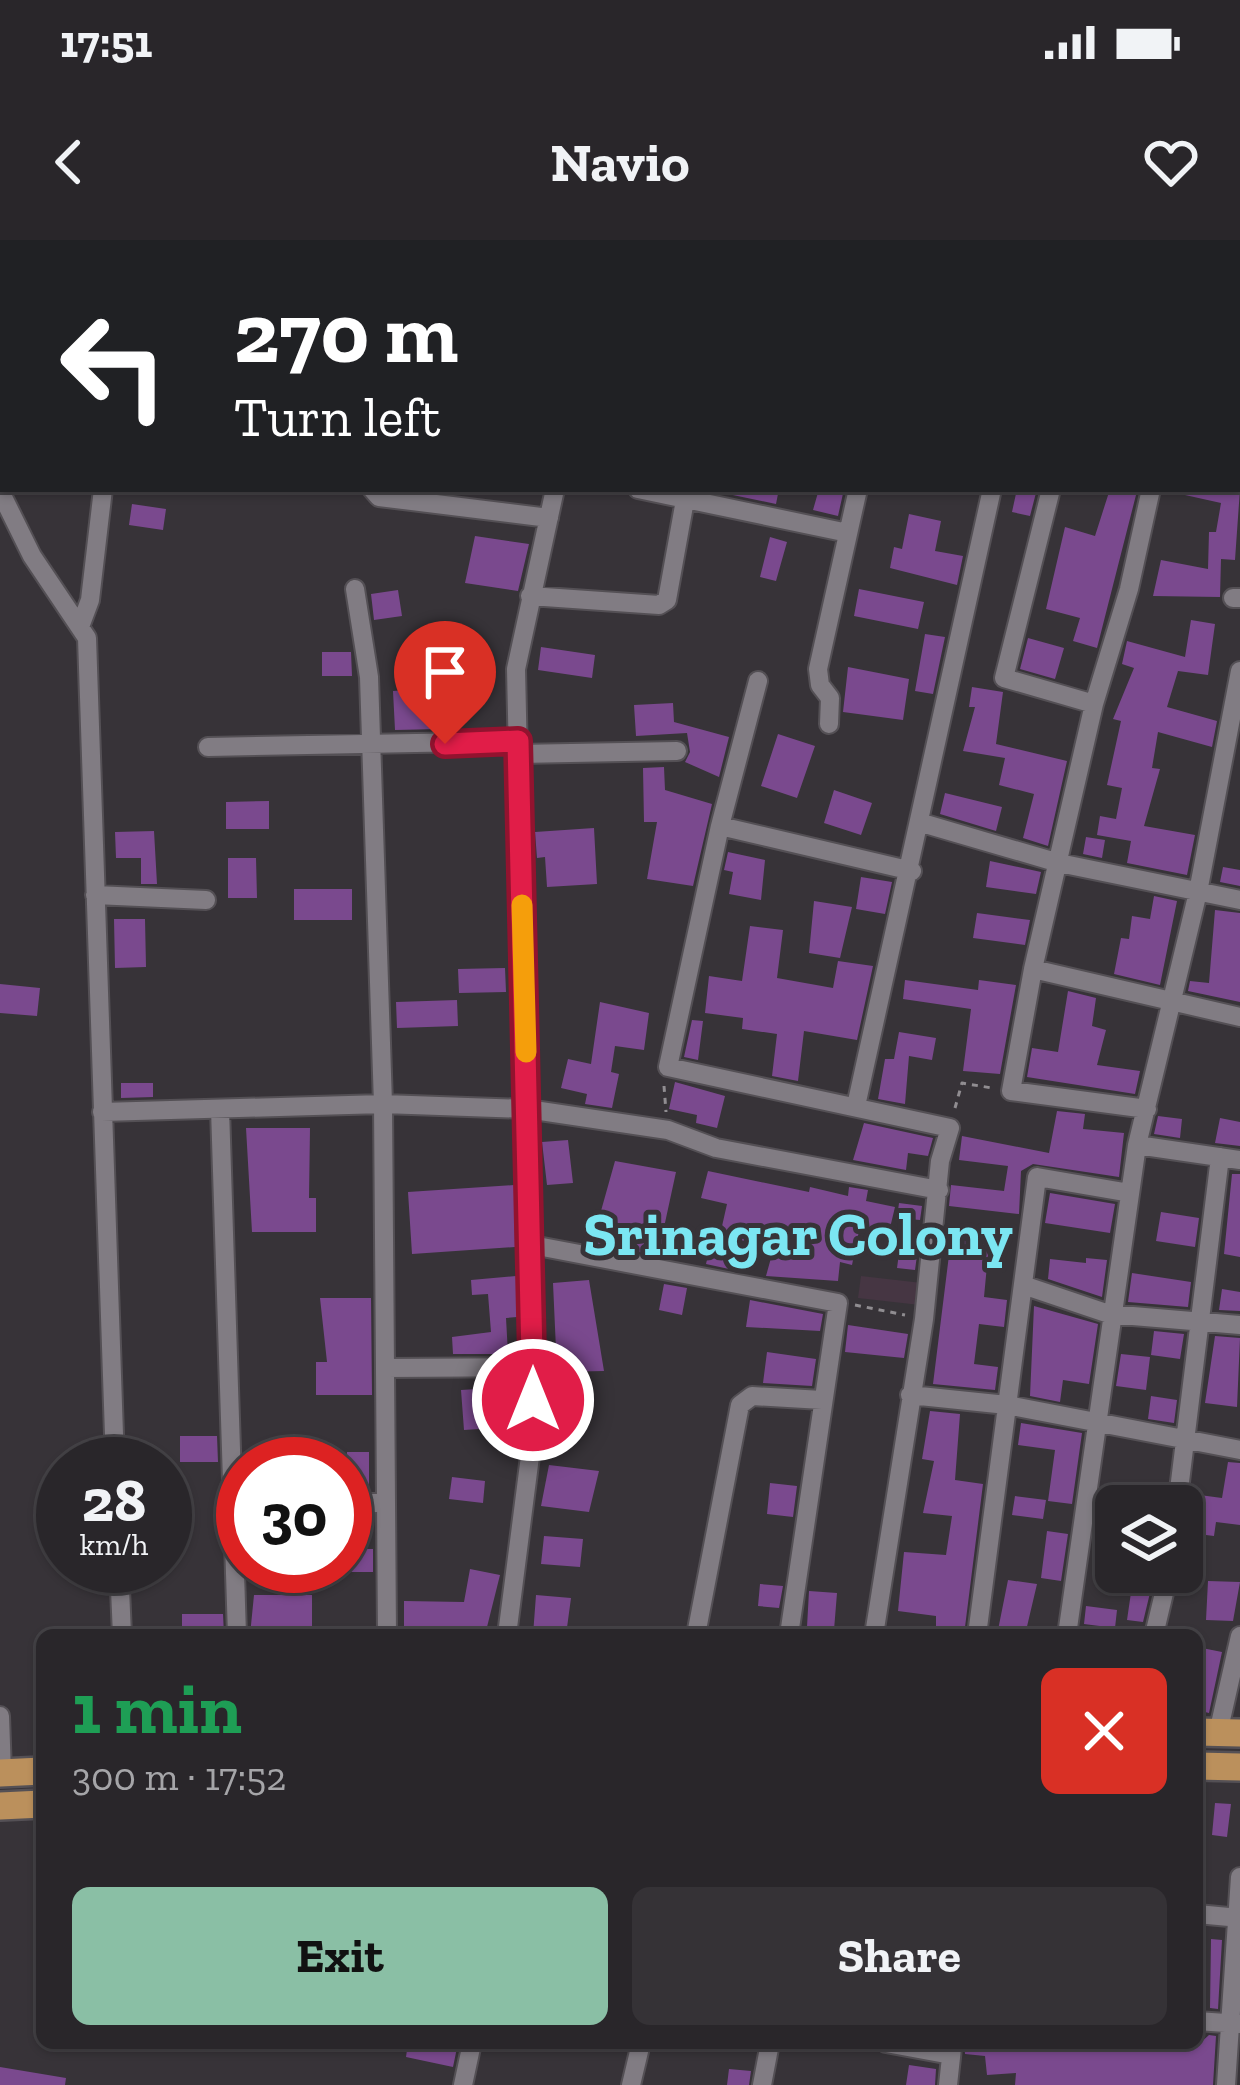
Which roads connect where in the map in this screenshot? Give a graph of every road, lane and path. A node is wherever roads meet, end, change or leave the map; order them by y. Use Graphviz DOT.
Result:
graph roads {
  1 [pos="0,492"];
  2 [pos="103,492"];
  3 [pos="375,492"];
  4 [pos="554,492"];
  5 [pos="857,492"];
  6 [pos="991,492"];
  7 [pos="1050,492"];
  8 [pos="1150,492"];
  9 [pos="686,494"];
  10 [pos="549,518"];
  11 [pos="848,533"];
  12 [pos="355,589"];
  13 [pos="530,596"];
  14 [pos="81,624"];
  15 [pos="1240,671"];
  16 [pos="758,682"];
  17 [pos="1094,704"];
  18 [pos="829,724"];
  19 [pos="372,746"];
  20 [pos="208,747"];
  21 [pos="1235,747"];
  22 [pos="518,748"];
  23 [pos="676,751"];
  24 [pos="922,823"];
  25 [pos="720,826"];
  26 [pos="1059,863"];
  27 [pos="912,871"];
  28 [pos="1198,892"];
  29 [pos="95,895"];
  30 [pos="206,900"];
  31 [pos="1240,900"];
  32 [pos="1033,968"];
  33 [pos="1174,1003"];
  34 [pos="1240,1016"];
  35 [pos="668,1067"];
  36 [pos="1011,1091"];
  37 [pos="383,1104"];
  38 [pos="856,1106"];
  39 [pos="220,1109"];
  40 [pos="527,1109"];
  41 [pos="1147,1109"];
  42 [pos="102,1112"];
  43 [pos="950,1127"];
  44 [pos="668,1130"];
  45 [pos="1137,1145"];
  46 [pos="1230,1158"];
  47 [pos="939,1190"];
  48 [pos="1130,1192"];
  49 [pos="532,1245"];
  50 [pos="1023,1285"];
  51 [pos="838,1303"];
  52 [pos="1109,1314"];
  53 [pos="924,1319"];
  54 [pos="1199,1322"];
  55 [pos="1240,1325"];
  56 [pos="533,1367"];
  57 [pos="385,1368"];
  58 [pos="910,1395"];
  59 [pos="822,1400"];
  60 [pos="1007,1406"];
  61 [pos="1096,1426"];
  62 [pos="114,1437"];
  63 [pos="1185,1442"];
  64 [pos="1240,1450"];
  65 [pos="1180,1485"];
  66 [pos="372,1503"];
  67 [pos="386,1503"];
  68 [pos="120,1593"];
  69 [pos="1164,1593"];
  70 [pos="122,1629"];
  71 [pos="237,1629"];
  72 [pos="387,1629"];
  73 [pos="508,1629"];
  74 [pos="697,1629"];
  75 [pos="790,1629"];
  76 [pos="875,1629"];
  77 [pos="977,1629"];
  78 [pos="1068,1629"];
  79 [pos="1155,1629"];
  80 [pos="1240,1636"];
  81 [pos="0,1716"];
  82 [pos="1218,1732"];
  83 [pos="1203,1766"];
  84 [pos="1240,1767"];
  85 [pos="36,1771"];
  86 [pos="1,1773"];
  87 [pos="36,1804"];
  88 [pos="0,1806"];
  89 [pos="1240,1877"];
  90 [pos="1203,1915"];
  91 [pos="1239,1918"];
  92 [pos="1203,2021"];
  93 [pos="1234,2024"];
  94 [pos="471,2049"];
  95 [pos="640,2049"];
  96 [pos="769,2049"];
  97 [pos="952,2049"];
  98 [pos="463,2085"];
  99 [pos="631,2085"];
  100 [pos="762,2085"];
  101 [pos="948,2085"];
  102 [pos="1226,2085"];
  1 -- 14 [label="street"];
  2 -- 14 [label="street"];
  3 -- 10 [label="street"];
  4 -- 10 [label="street"];
  5 -- 11 [label="street"];
  6 -- 24 [label="street"];
  7 -- 17 [label="street"];
  8 -- 17 [label="street"];
  9 -- 11 [label="street"];
  9 -- 13 [label="street"];
  10 -- 13 [label="street"];
  11 -- 18 [label="street"];
  12 -- 19 [label="street"];
  13 -- 22 [label="street"];
  14 -- 29 [label="street"];
  15 -- 21 [label="street"];
  16 -- 25 [label="street"];
  17 -- 26 [label="street"];
  19 -- 20 [label="street"];
  19 -- 22 [label="street"];
  19 -- 37 [label="street"];
  21 -- 28 [label="street"];
  22 -- 23 [label="street"];
  22 -- 40 [label="street"];
  24 -- 26 [label="street"];
  24 -- 27 [label="street"];
  25 -- 27 [label="street"];
  25 -- 35 [label="street"];
  26 -- 28 [label="street"];
  26 -- 32 [label="street"];
  27 -- 38 [label="street"];
  28 -- 31 [label="street"];
  28 -- 33 [label="street"];
  29 -- 30 [label="street"];
  29 -- 42 [label="street"];
  32 -- 33 [label="street"];
  32 -- 36 [label="street"];
  33 -- 34 [label="street"];
  33 -- 41 [label="street"];
  35 -- 38 [label="street"];
  35 -- 44 [label="path"];
  36 -- 41 [label="street"];
  36 -- 43 [label="path"];
  37 -- 39 [label="street"];
  37 -- 40 [label="street"];
  37 -- 57 [label="street"];
  38 -- 43 [label="street"];
  39 -- 42 [label="street"];
  39 -- 71 [label="street"];
  40 -- 44 [label="street"];
  40 -- 49 [label="street"];
  41 -- 45 [label="street"];
  42 -- 62 [label="street"];
  43 -- 47 [label="street"];
  44 -- 47 [label="street"];
  45 -- 46 [label="street"];
  45 -- 48 [label="street"];
  46 -- 54 [label="street"];
  47 -- 53 [label="street"];
  48 -- 50 [label="street"];
  48 -- 52 [label="street"];
  49 -- 51 [label="street"];
  49 -- 56 [label="street"];
  50 -- 52 [label="street"];
  50 -- 60 [label="street"];
  51 -- 53 [label="path"];
  51 -- 59 [label="street"];
  52 -- 54 [label="street"];
  52 -- 61 [label="street"];
  53 -- 58 [label="street"];
  54 -- 55 [label="street"];
  54 -- 63 [label="street"];
  56 -- 57 [label="street"];
  56 -- 73 [label="street"];
  57 -- 67 [label="street"];
  58 -- 60 [label="street"];
  58 -- 76 [label="street"];
  59 -- 74 [label="street"];
  59 -- 75 [label="street"];
  60 -- 61 [label="street"];
  60 -- 77 [label="street"];
  61 -- 63 [label="street"];
  61 -- 78 [label="street"];
  63 -- 64 [label="street"];
  63 -- 65 [label="street"];
  66 -- 67 [label="street"];
  67 -- 72 [label="street"];
  68 -- 70 [label="street"];
  69 -- 79 [label="street"];
  80 -- 82 [label="street"];
  81 -- 86 [label="street"];
  83 -- 84 [label="main road"];
  85 -- 86 [label="main road"];
  87 -- 88 [label="main road"];
  89 -- 91 [label="street"];
  90 -- 91 [label="street"];
  91 -- 93 [label="street"];
  92 -- 93 [label="street"];
  93 -- 102 [label="street"];
  94 -- 98 [label="street"];
  95 -- 99 [label="street"];
  96 -- 100 [label="street"];
  97 -- 101 [label="street"];
}
